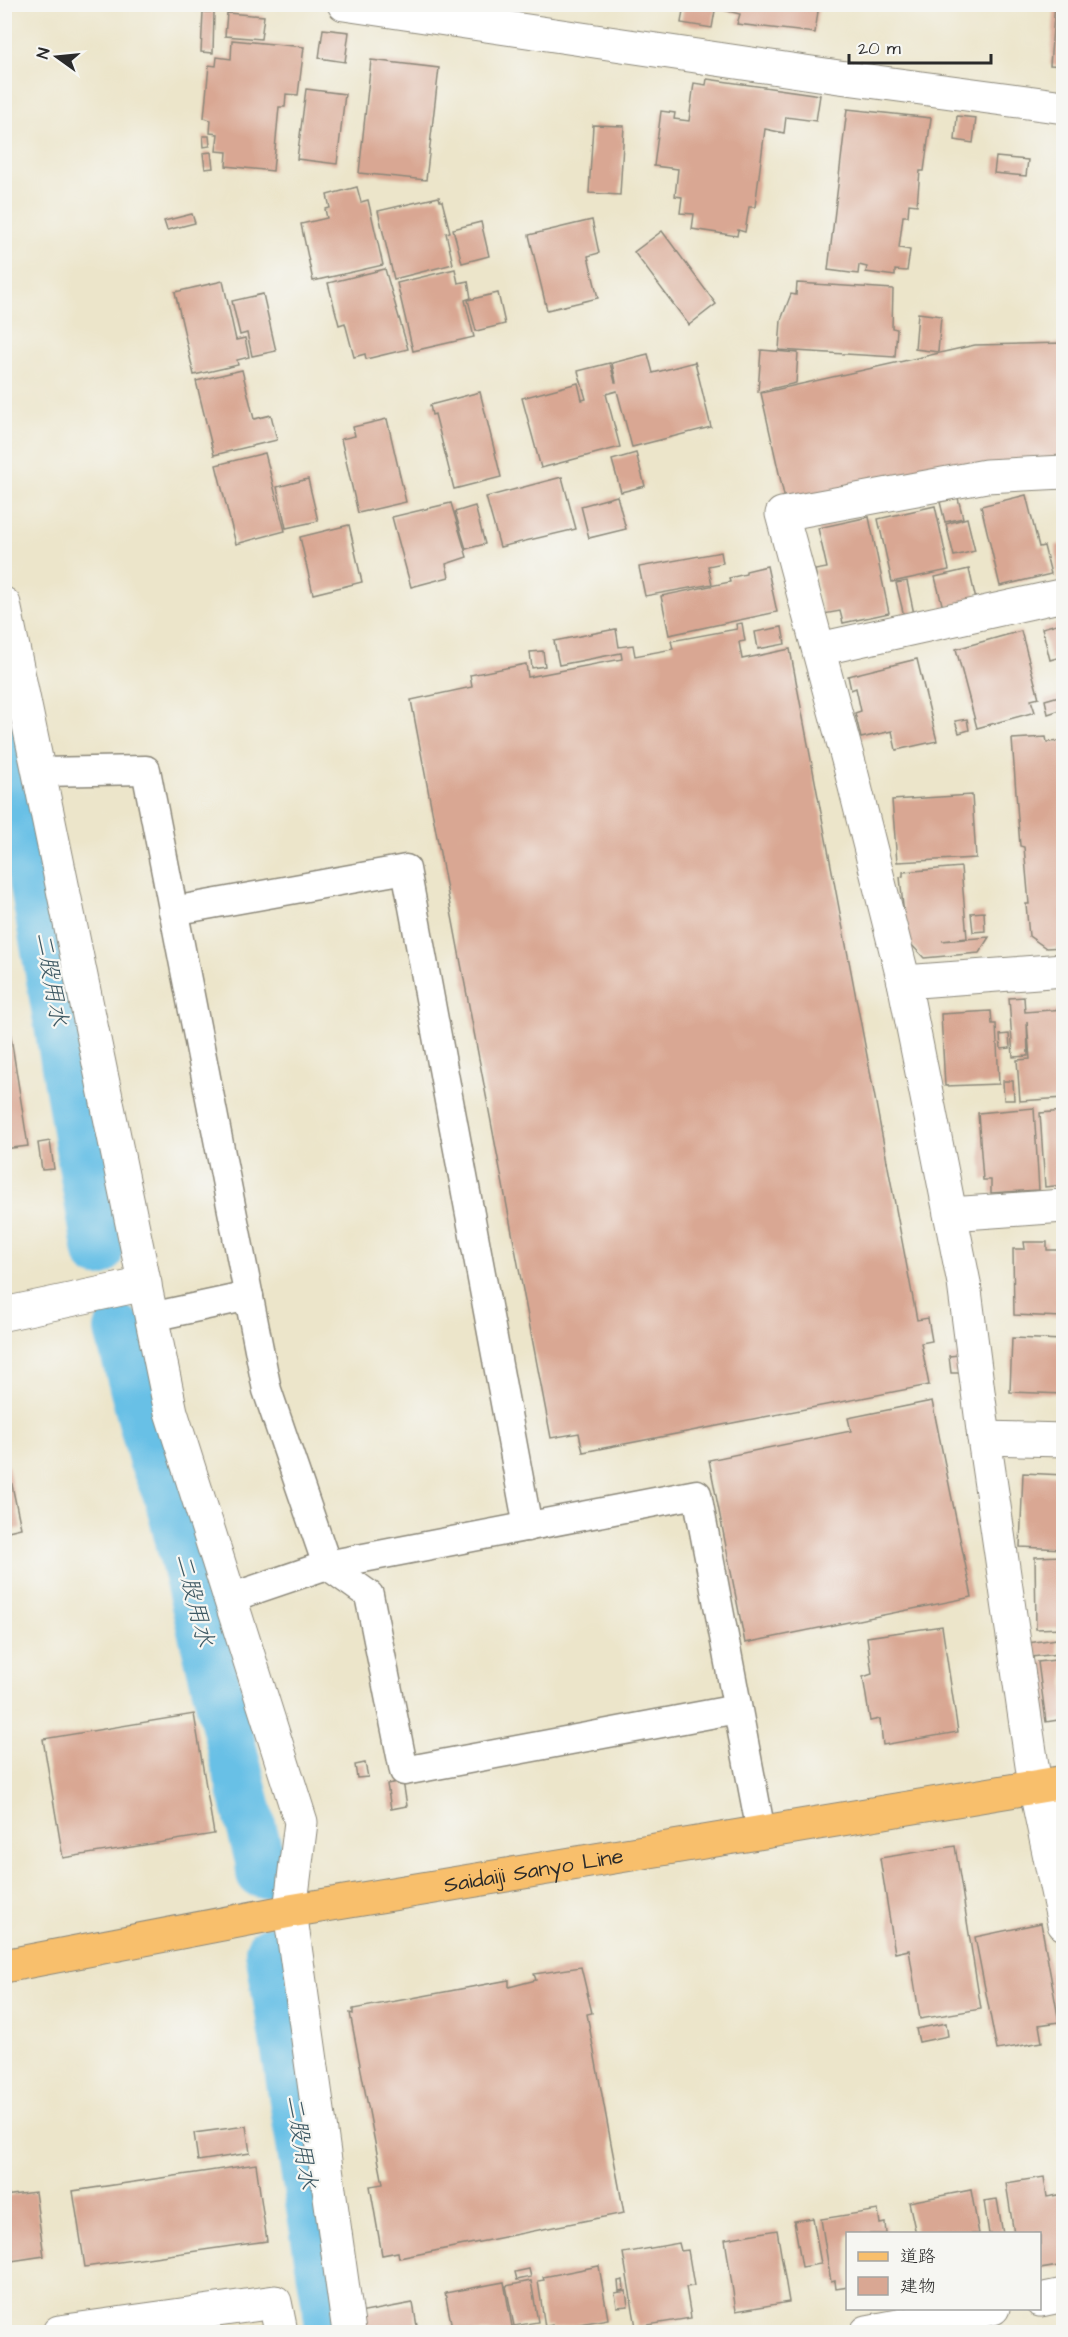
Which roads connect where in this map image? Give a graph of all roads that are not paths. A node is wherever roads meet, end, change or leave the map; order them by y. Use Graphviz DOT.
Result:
graph roads {
  1 [pos="344,4"];
  2 [pos="1064,107"];
  3 [pos="1064,472"];
  4 [pos="1064,595"];
  5 [pos="4,604"];
  6 [pos="819,649"];
  7 [pos="40,772"];
  8 [pos="173,911"];
  9 [pos="1064,970"];
  10 [pos="904,982"];
  11 [pos="1064,1206"];
  12 [pos="950,1214"];
  13 [pos="145,1284"];
  14 [pos="249,1296"];
  15 [pos="4,1314"];
  16 [pos="152,1317"];
  17 [pos="984,1438"];
  18 [pos="1064,1440"];
  19 [pos="528,1527"];
  20 [pos="327,1565"];
  21 [pos="230,1598"];
  22 [pos="737,1709"];
  23 [pos="1049,1784"];
  24 [pos="761,1832"];
  25 [pos="290,1911"];
  26 [pos="1064,1924"];
  27 [pos="4,1966"];
  28 [pos="1064,2295"];
  29 [pos="1041,2300"];
  30 [pos="982,2310"];
  31 [pos="59,2332"];
  32 [pos="281,2332"];
  33 [pos="349,2332"];
  34 [pos="867,2332"];
  1 -- 2 [label="street"];
  3 -- 6 [label="street"];
  4 -- 6 [label="street"];
  5 -- 7 [label="street"];
  6 -- 10 [label="street"];
  7 -- 8 [label="lane"];
  7 -- 13 [label="street"];
  8 -- 14 [label="lane"];
  8 -- 19 [label="lane"];
  9 -- 10 [label="street"];
  10 -- 12 [label="street"];
  11 -- 12 [label="street"];
  12 -- 17 [label="street"];
  13 -- 15 [label="street"];
  13 -- 16 [label="street"];
  14 -- 16 [label="lane"];
  14 -- 20 [label="lane"];
  16 -- 21 [label="street"];
  17 -- 18 [label="street"];
  17 -- 23 [label="street"];
  19 -- 20 [label="lane"];
  19 -- 22 [label="lane"];
  20 -- 21 [label="lane"];
  20 -- 22 [label="lane"];
  21 -- 25 [label="street"];
  22 -- 24 [label="lane"];
  23 -- 24 [label="main road, Saidaiji Sanyo Line"];
  23 -- 26 [label="street"];
  24 -- 25 [label="main road, Saidaiji Sanyo Line"];
  25 -- 27 [label="main road, Saidaiji Sanyo Line"];
  25 -- 33 [label="street"];
  28 -- 29 [label="street"];
  30 -- 34 [label="street"];
  31 -- 32 [label="street"];
}
